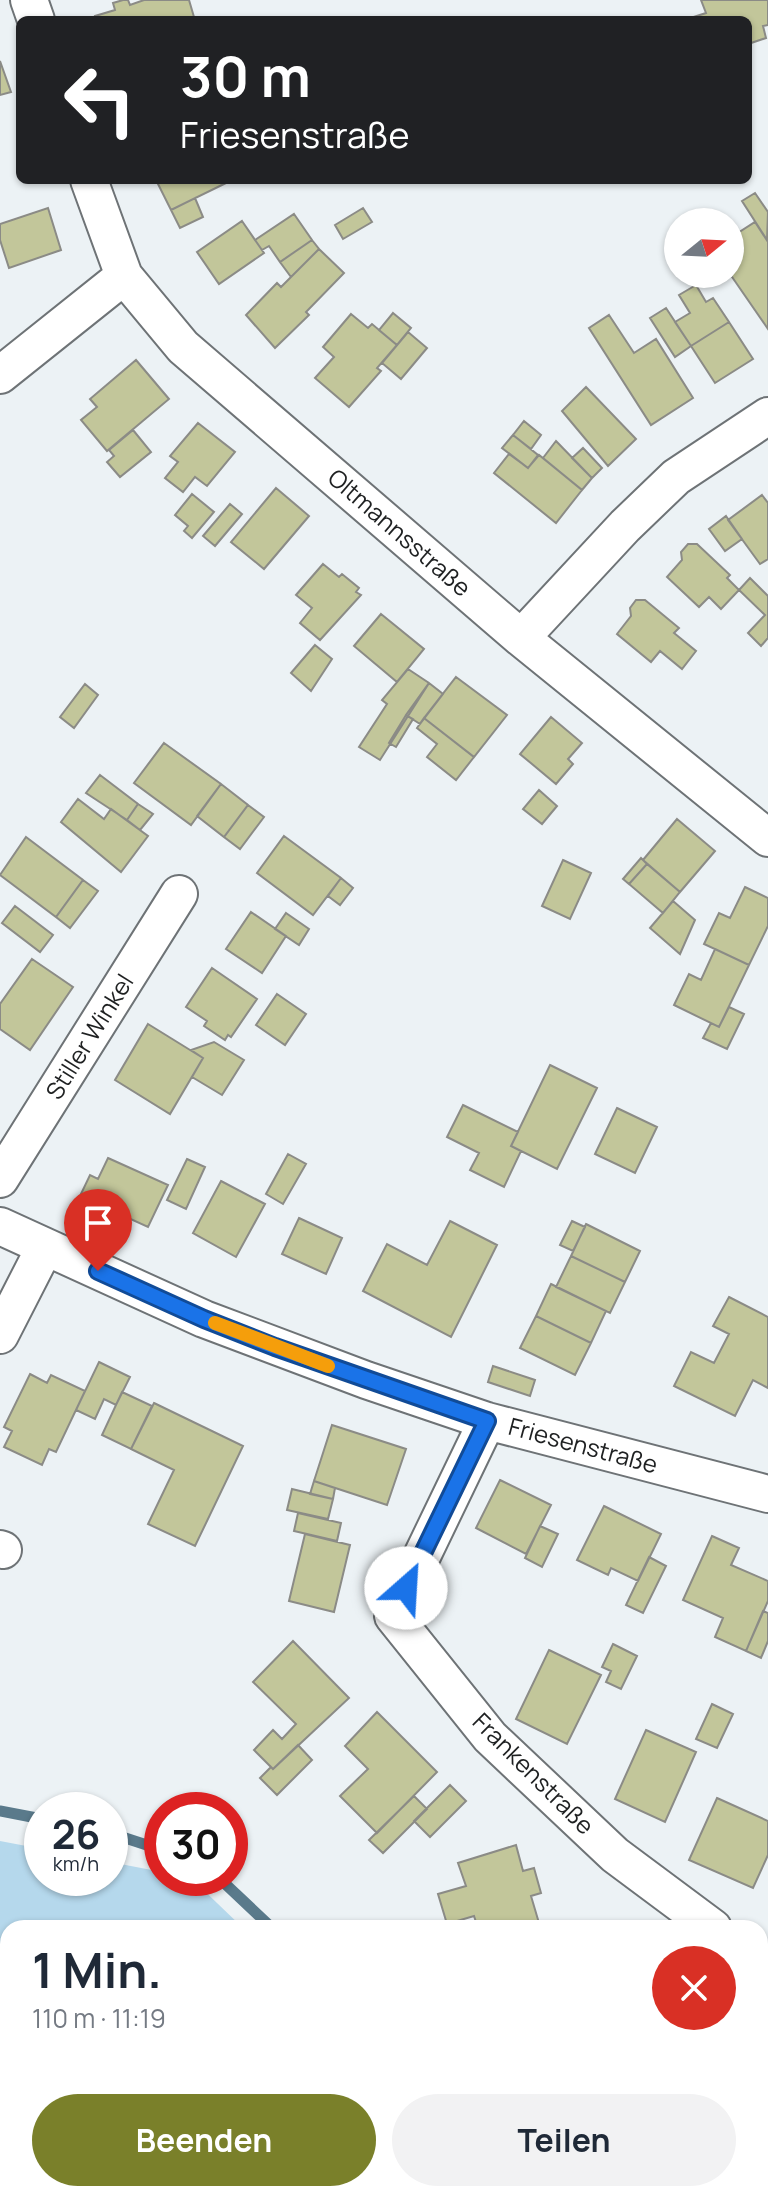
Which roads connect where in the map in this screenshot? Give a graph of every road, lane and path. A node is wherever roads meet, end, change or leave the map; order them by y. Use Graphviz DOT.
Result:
graph roads {
  1 [pos="90,184"];
  2 [pos="124,276"];
  3 [pos="0,375"];
  4 [pos="768,416"];
  5 [pos="521,638"];
  6 [pos="768,838"];
  7 [pos="179,894"];
  8 [pos="0,1179"];
  9 [pos="0,1226"];
  10 [pos="45,1247"];
  11 [pos="0,1335"];
  12 [pos="487,1421"];
  13 [pos="768,1494"];
  14 [pos="702,1920"];
  1 -- 2 [label="street, Oltmannsstraße"];
  2 -- 3 [label="street"];
  2 -- 5 [label="street, Oltmannsstraße"];
  4 -- 5 [label="street"];
  5 -- 6 [label="street, Oltmannsstraße"];
  7 -- 8 [label="street, Stiller Winkel"];
  9 -- 10 [label="street, Friesenstraße"];
  10 -- 11 [label="street"];
  10 -- 12 [label="street, Friesenstraße"];
  12 -- 13 [label="street, Friesenstraße"];
  12 -- 14 [label="street, Frankenstraße"];
}
